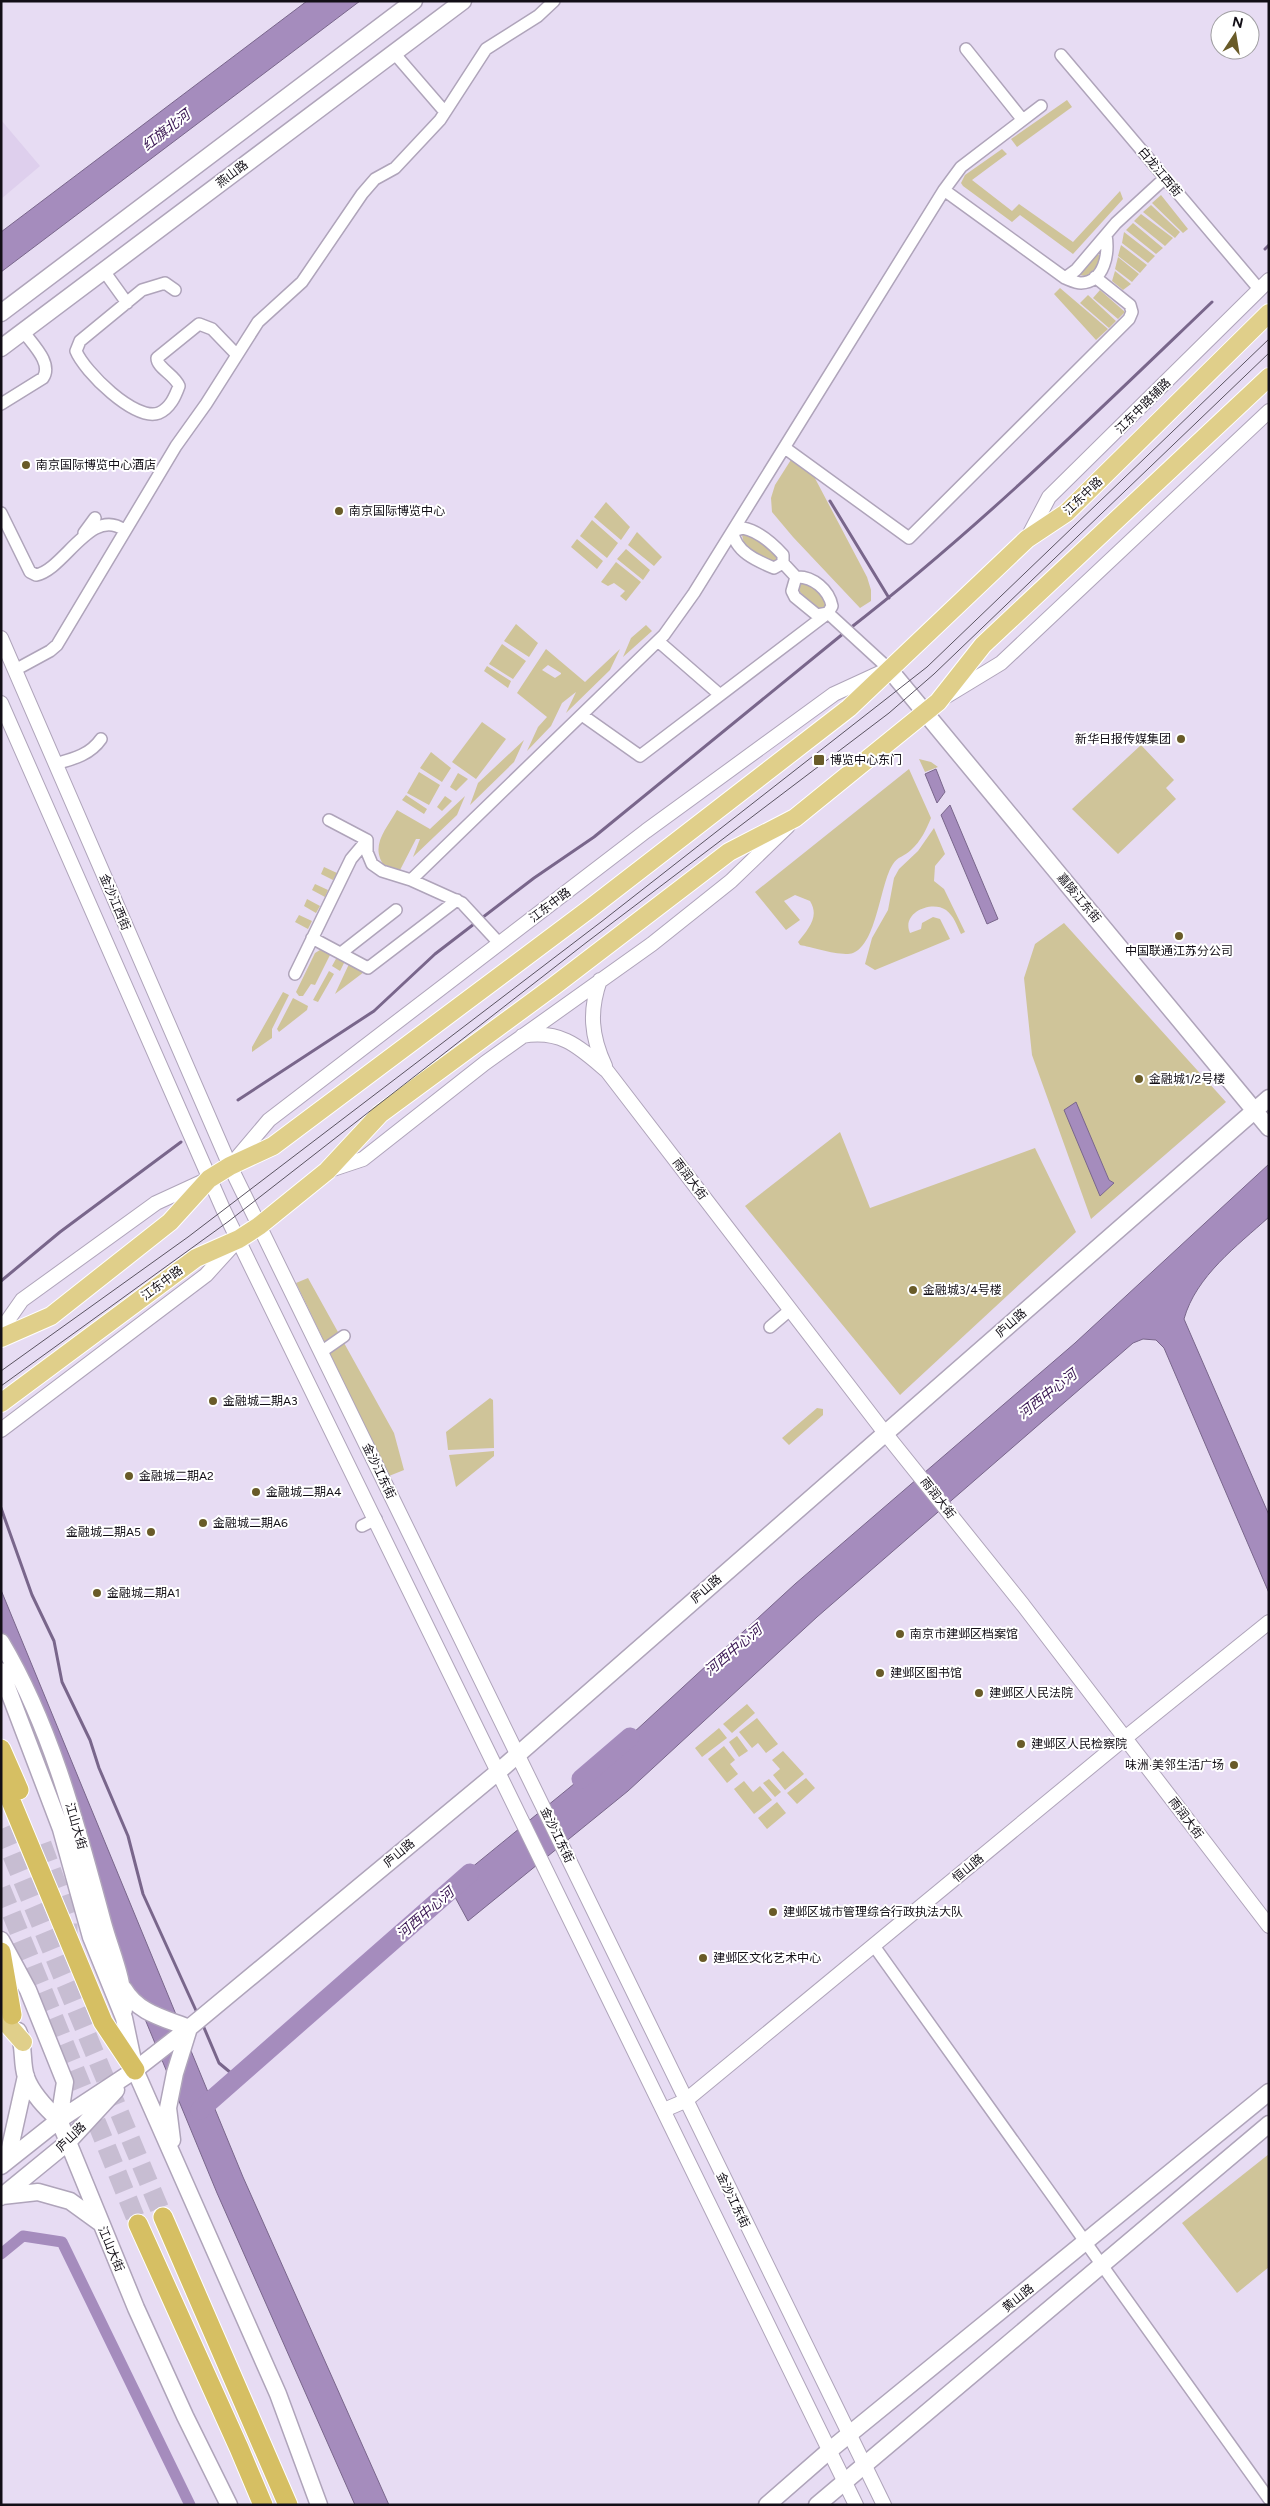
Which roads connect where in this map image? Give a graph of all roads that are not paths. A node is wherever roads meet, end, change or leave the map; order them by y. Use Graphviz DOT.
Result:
graph roads {
  1 [pos="414,1"];
  2 [pos="463,1"];
  3 [pos="554,1"];
  4 [pos="966,49"];
  5 [pos="394,53"];
  6 [pos="1061,55"];
  7 [pos="1040,106"];
  8 [pos="445,112"];
  9 [pos="1022,119"];
  10 [pos="1165,178"];
  11 [pos="944,190"];
  12 [pos="1106,235"];
  13 [pos="104,271"];
  14 [pos="1095,276"];
  15 [pos="1065,278"];
  16 [pos="1264,285"];
  17 [pos="175,290"];
  18 [pos="127,303"];
  19 [pos="1269,312"];
  20 [pos="1,313"];
  21 [pos="23,331"];
  22 [pos="1,348"];
  23 [pos="237,355"];
  24 [pos="1269,376"];
  25 [pos="1,404"];
  26 [pos="1269,411"];
  27 [pos="785,448"];
  28 [pos="1,513"];
  29 [pos="95,518"];
  30 [pos="124,530"];
  31 [pos="733,531"];
  32 [pos="80,539"];
  33 [pos="1027,539"];
  34 [pos="783,563"];
  35 [pos="796,577"];
  36 [pos="828,613"];
  37 [pos="1,638"];
  38 [pos="658,641"];
  39 [pos="889,669"];
  40 [pos="15,670"];
  41 [pos="720,694"];
  42 [pos="1,703"];
  43 [pos="931,707"];
  44 [pos="582,714"];
  45 [pos="101,739"];
  46 [pos="55,764"];
  47 [pos="795,818"];
  48 [pos="330,820"];
  49 [pos="367,840"];
  50 [pos="411,880"];
  51 [pos="457,900"];
  52 [pos="396,910"];
  53 [pos="312,938"];
  54 [pos="499,943"];
  55 [pos="341,953"];
  56 [pos="295,974"];
  57 [pos="600,980"];
  58 [pos="522,1036"];
  59 [pos="607,1071"];
  60 [pos="1269,1098"];
  61 [pos="1254,1110"];
  62 [pos="1269,1128"];
  63 [pos="230,1166"];
  64 [pos="327,1171"];
  65 [pos="209,1179"];
  66 [pos="259,1226"];
  67 [pos="239,1239"];
  68 [pos="790,1310"];
  69 [pos="770,1327"];
  70 [pos="1,1330"];
  71 [pos="344,1336"];
  72 [pos="1,1338"];
  73 [pos="321,1352"];
  74 [pos="1,1403"];
  75 [pos="1,1430"];
  76 [pos="885,1433"];
  77 [pos="376,1519"];
  78 [pos="362,1526"];
  79 [pos="1269,1622"];
  80 [pos="1,1642"];
  81 [pos="1,1672"];
  82 [pos="1124,1738"];
  83 [pos="1,1749"];
  84 [pos="518,1753"];
  85 [pos="499,1771"];
  86 [pos="1,1777"];
  87 [pos="42,1844"];
  88 [pos="1269,1926"];
  89 [pos="1,1940"];
  90 [pos="874,1946"];
  91 [pos="1,1952"];
  92 [pos="124,1989"];
  93 [pos="1,1992"];
  94 [pos="7,2016"];
  95 [pos="124,2018"];
  96 [pos="189,2028"];
  97 [pos="23,2042"];
  98 [pos="135,2070"];
  99 [pos="26,2076"];
  100 [pos="1269,2092"];
  101 [pos="685,2101"];
  102 [pos="664,2110"];
  103 [pos="59,2120"];
  104 [pos="1269,2124"];
  105 [pos="67,2143"];
  106 [pos="174,2157"];
  107 [pos="4,2164"];
  108 [pos="2,2196"];
  109 [pos="163,2217"];
  110 [pos="100,2223"];
  111 [pos="138,2224"];
  112 [pos="1087,2242"];
  113 [pos="1103,2265"];
  114 [pos="848,2436"];
  115 [pos="830,2450"];
  116 [pos="864,2465"];
  117 [pos="845,2481"];
  118 [pos="1269,2499"];
  119 [pos="229,2505"];
  120 [pos="263,2505"];
  121 [pos="288,2505"];
  122 [pos="319,2505"];
  123 [pos="767,2505"];
  124 [pos="817,2505"];
  125 [pos="856,2505"];
  126 [pos="884,2505"];
  1 -- 20 [label="main road"];
  2 -- 5 [label="main road, 燕山路"];
  3 -- 8 [label="street"];
  4 -- 9 [label="street"];
  5 -- 8 [label="street"];
  5 -- 13 [label="main road, 燕山路"];
  6 -- 10 [label="street, 白龙江西街"];
  7 -- 9 [label="street"];
  8 -- 23 [label="street"];
  9 -- 11 [label="street"];
  10 -- 12 [label="street"];
  10 -- 16 [label="street, 白龙江西街"];
  11 -- 15 [label="street"];
  11 -- 27 [label="street"];
  12 -- 14 [label="street"];
  12 -- 15 [label="street"];
  13 -- 18 [label="street"];
  13 -- 21 [label="main road, 燕山路"];
  14 -- 15 [label="street"];
  14 -- 27 [label="street"];
  16 -- 33 [label="street, 江东中路辅路"];
  17 -- 18 [label="street"];
  18 -- 23 [label="street"];
  19 -- 33 [label="main road, 江东中路"];
  21 -- 22 [label="main road, 燕山路"];
  21 -- 25 [label="street"];
  23 -- 30 [label="street"];
  24 -- 43 [label="main road, 江东中路"];
  26 -- 43 [label="street, 江东中路"];
  27 -- 31 [label="street"];
  28 -- 32 [label="street"];
  29 -- 32 [label="street"];
  30 -- 32 [label="street"];
  30 -- 40 [label="street"];
  31 -- 34 [label="street"];
  31 -- 34 [label="street"];
  31 -- 38 [label="street"];
  33 -- 39 [label="main road, 江东中路"];
  34 -- 35 [label="street"];
  35 -- 36 [label="street"];
  35 -- 36 [label="street"];
  36 -- 39 [label="street"];
  36 -- 41 [label="street"];
  37 -- 40 [label="street, 金沙江西街"];
  38 -- 41 [label="street"];
  38 -- 44 [label="street"];
  39 -- 43 [label="main road, 嘉陵江东街"];
  39 -- 54 [label="street, 江东中路"];
  39 -- 63 [label="main road, 江东中路"];
  40 -- 46 [label="street, 金沙江西街"];
  41 -- 44 [label="street"];
  42 -- 65 [label="street, 金沙江西街"];
  43 -- 47 [label="main road, 江东中路"];
  43 -- 61 [label="main road, 嘉陵江东街"];
  44 -- 50 [label="street"];
  45 -- 46 [label="street"];
  46 -- 63 [label="street, 金沙江西街"];
  47 -- 57 [label="street, 江东中路"];
  47 -- 64 [label="main road, 江东中路"];
  48 -- 49 [label="street"];
  49 -- 50 [label="street"];
  49 -- 53 [label="street"];
  50 -- 51 [label="street"];
  51 -- 54 [label="street"];
  51 -- 55 [label="street"];
  52 -- 55 [label="street"];
  53 -- 55 [label="street"];
  53 -- 56 [label="street"];
  54 -- 63 [label="street, 江东中路"];
  57 -- 58 [label="street, 江东中路"];
  57 -- 59 [label="street"];
  58 -- 59 [label="street"];
  58 -- 64 [label="street, 江东中路"];
  59 -- 68 [label="street, 雨润大街"];
  60 -- 61 [label="main road, 庐山路"];
  61 -- 62 [label="main road, 嘉陵江东街"];
  61 -- 76 [label="main road, 庐山路"];
  63 -- 65 [label="main road, 江东中路"];
  63 -- 66 [label="street, 金沙江东街"];
  64 -- 66 [label="main road, 江东中路"];
  65 -- 67 [label="street, 金沙江东街"];
  65 -- 70 [label="street, 江东中路"];
  65 -- 72 [label="main road, 江东中路"];
  66 -- 67 [label="main road, 江东中路"];
  66 -- 73 [label="street, 金沙江东街"];
  67 -- 74 [label="main road, 江东中路"];
  67 -- 75 [label="street"];
  67 -- 77 [label="street, 金沙江东街"];
  68 -- 69 [label="street"];
  68 -- 76 [label="street, 雨润大街"];
  71 -- 73 [label="street"];
  73 -- 84 [label="street, 金沙江东街"];
  76 -- 82 [label="street, 雨润大街"];
  76 -- 84 [label="main road, 庐山路"];
  77 -- 78 [label="street"];
  77 -- 85 [label="street, 金沙江东街"];
  79 -- 82 [label="street, 恒山路"];
  80 -- 92 [label="main road, 江山大街"];
  81 -- 95 [label="main road, 江山大街"];
  82 -- 88 [label="street, 雨润大街"];
  82 -- 90 [label="street, 恒山路"];
  83 -- 87 [label="highway"];
  84 -- 85 [label="main road, 庐山路"];
  84 -- 101 [label="street, 金沙江东街"];
  85 -- 96 [label="main road, 庐山路"];
  85 -- 102 [label="street, 金沙江东街"];
  86 -- 98 [label="highway"];
  89 -- 103 [label="main road"];
  90 -- 101 [label="street, 恒山路"];
  90 -- 112 [label="street"];
  91 -- 94 [label="highway"];
  92 -- 95 [label="main road, 江山大街"];
  92 -- 96 [label="main road"];
  93 -- 94 [label="main road"];
  94 -- 97 [label="main road"];
  95 -- 98 [label="main road, 江山大街"];
  96 -- 98 [label="main road, 庐山路"];
  96 -- 106 [label="main road"];
  97 -- 99 [label="main road, 江山大街"];
  98 -- 103 [label="main road, 庐山路"];
  98 -- 105 [label="main road, 庐山路"];
  98 -- 106 [label="main road, 江山大街"];
  99 -- 103 [label="main road, 江山大街"];
  99 -- 107 [label="main road"];
  100 -- 112 [label="main road, 黄山路"];
  101 -- 102 [label="street, 恒山路"];
  101 -- 114 [label="street, 金沙江东街"];
  102 -- 115 [label="street, 金沙江东街"];
  103 -- 105 [label="main road, 江山大街"];
  103 -- 107 [label="main road, 庐山路"];
  104 -- 113 [label="main road"];
  105 -- 108 [label="main road, 庐山路"];
  105 -- 110 [label="main road, 江山大街"];
  106 -- 122 [label="main road, 江山大街"];
  108 -- 110 [label="main road"];
  109 -- 121 [label="highway"];
  110 -- 119 [label="main road, 江山大街"];
  111 -- 120 [label="highway"];
  112 -- 113 [label="street"];
  112 -- 114 [label="main road, 黄山路"];
  113 -- 116 [label="main road"];
  113 -- 118 [label="street"];
  114 -- 115 [label="main road, 黄山路"];
  114 -- 116 [label="street, 金沙江东街"];
  115 -- 117 [label="street, 金沙江东街"];
  115 -- 123 [label="main road, 黄山路"];
  116 -- 117 [label="main road"];
  116 -- 126 [label="street, 金沙江东街"];
  117 -- 124 [label="main road"];
  117 -- 125 [label="street, 金沙江东街"];
}
